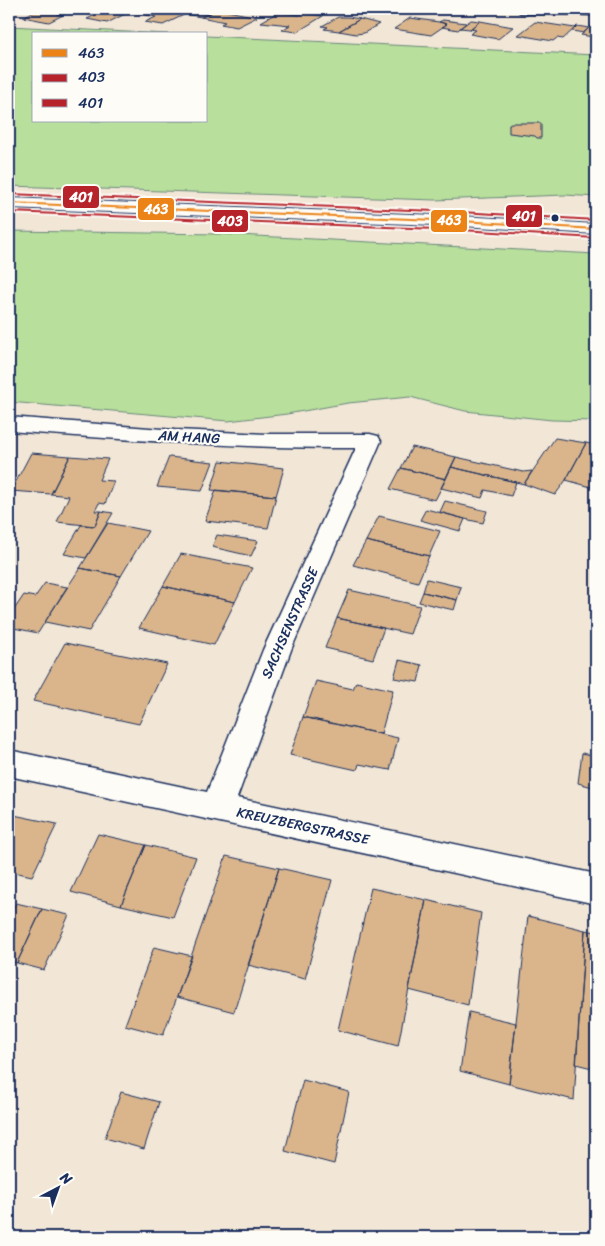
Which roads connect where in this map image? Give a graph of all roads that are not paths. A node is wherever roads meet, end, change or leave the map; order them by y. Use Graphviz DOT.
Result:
graph roads {
  1 [pos="522,9"];
  2 [pos="596,12"];
  3 [pos="9,203"];
  4 [pos="596,229"];
  5 [pos="9,424"];
  6 [pos="370,441"];
  7 [pos="9,764"];
  8 [pos="217,808"];
  9 [pos="596,889"];
  1 -- 2 [label="street"];
  3 -- 4 [label="street"];
  5 -- 6 [label="street, AM HANG"];
  6 -- 8 [label="street, SACHSENSTRASSE"];
  7 -- 8 [label="street, KREUZBERGSTRASSE"];
  8 -- 9 [label="street, KREUZBERGSTRASSE"];
}
